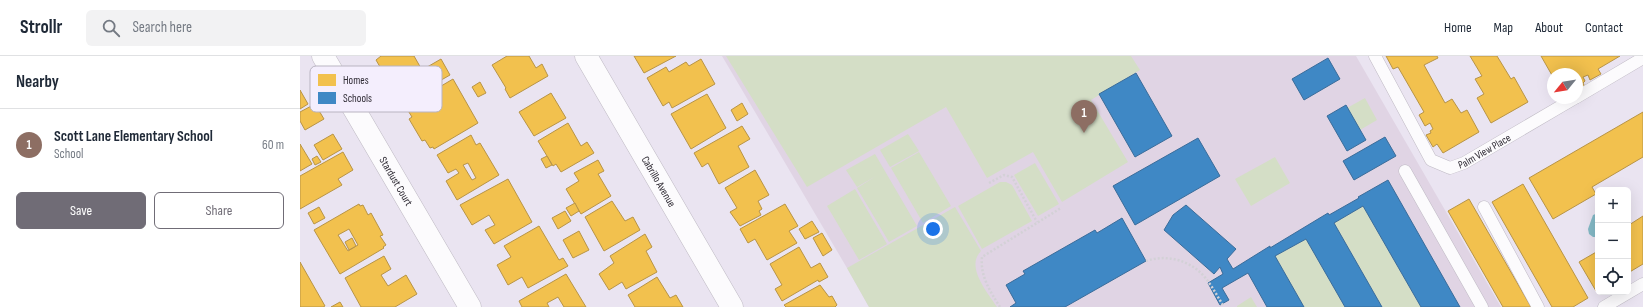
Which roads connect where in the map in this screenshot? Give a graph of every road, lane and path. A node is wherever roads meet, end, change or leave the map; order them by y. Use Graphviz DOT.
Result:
graph roads {
  1 [pos="323,56"];
  2 [pos="586,56"];
  3 [pos="1375,56"];
  4 [pos="1643,58"];
  5 [pos="329,66"];
  6 [pos="1583,93"];
  7 [pos="1564,104"];
  8 [pos="356,112"];
  9 [pos="1405,170"];
  10 [pos="989,183"];
  11 [pos="1061,208"];
  12 [pos="1484,208"];
  13 [pos="1037,222"];
  14 [pos="1146,260"];
  15 [pos="1643,284"];
  16 [pos="470,307"];
  17 [pos="732,307"];
  18 [pos="1000,307"];
  19 [pos="1224,307"];
  20 [pos="1482,307"];
  21 [pos="1538,307"];
  22 [pos="1604,307"];
  1 -- 5 [label="street, Stardust Court"];
  2 -- 17 [label="street, Cabrillo Avenue"];
  3 -- 7 [label="lane, Palm View Place"];
  4 -- 6 [label="lane, Palm View Place"];
  8 -- 16 [label="street, Stardust Court"];
  9 -- 20 [label="lane"];
  10 -- 13 [label="path"];
  11 -- 13 [label="path"];
  12 -- 21 [label="lane"];
  13 -- 18 [label="path"];
  14 -- 19 [label="path"];
  15 -- 22 [label="lane"];
}
